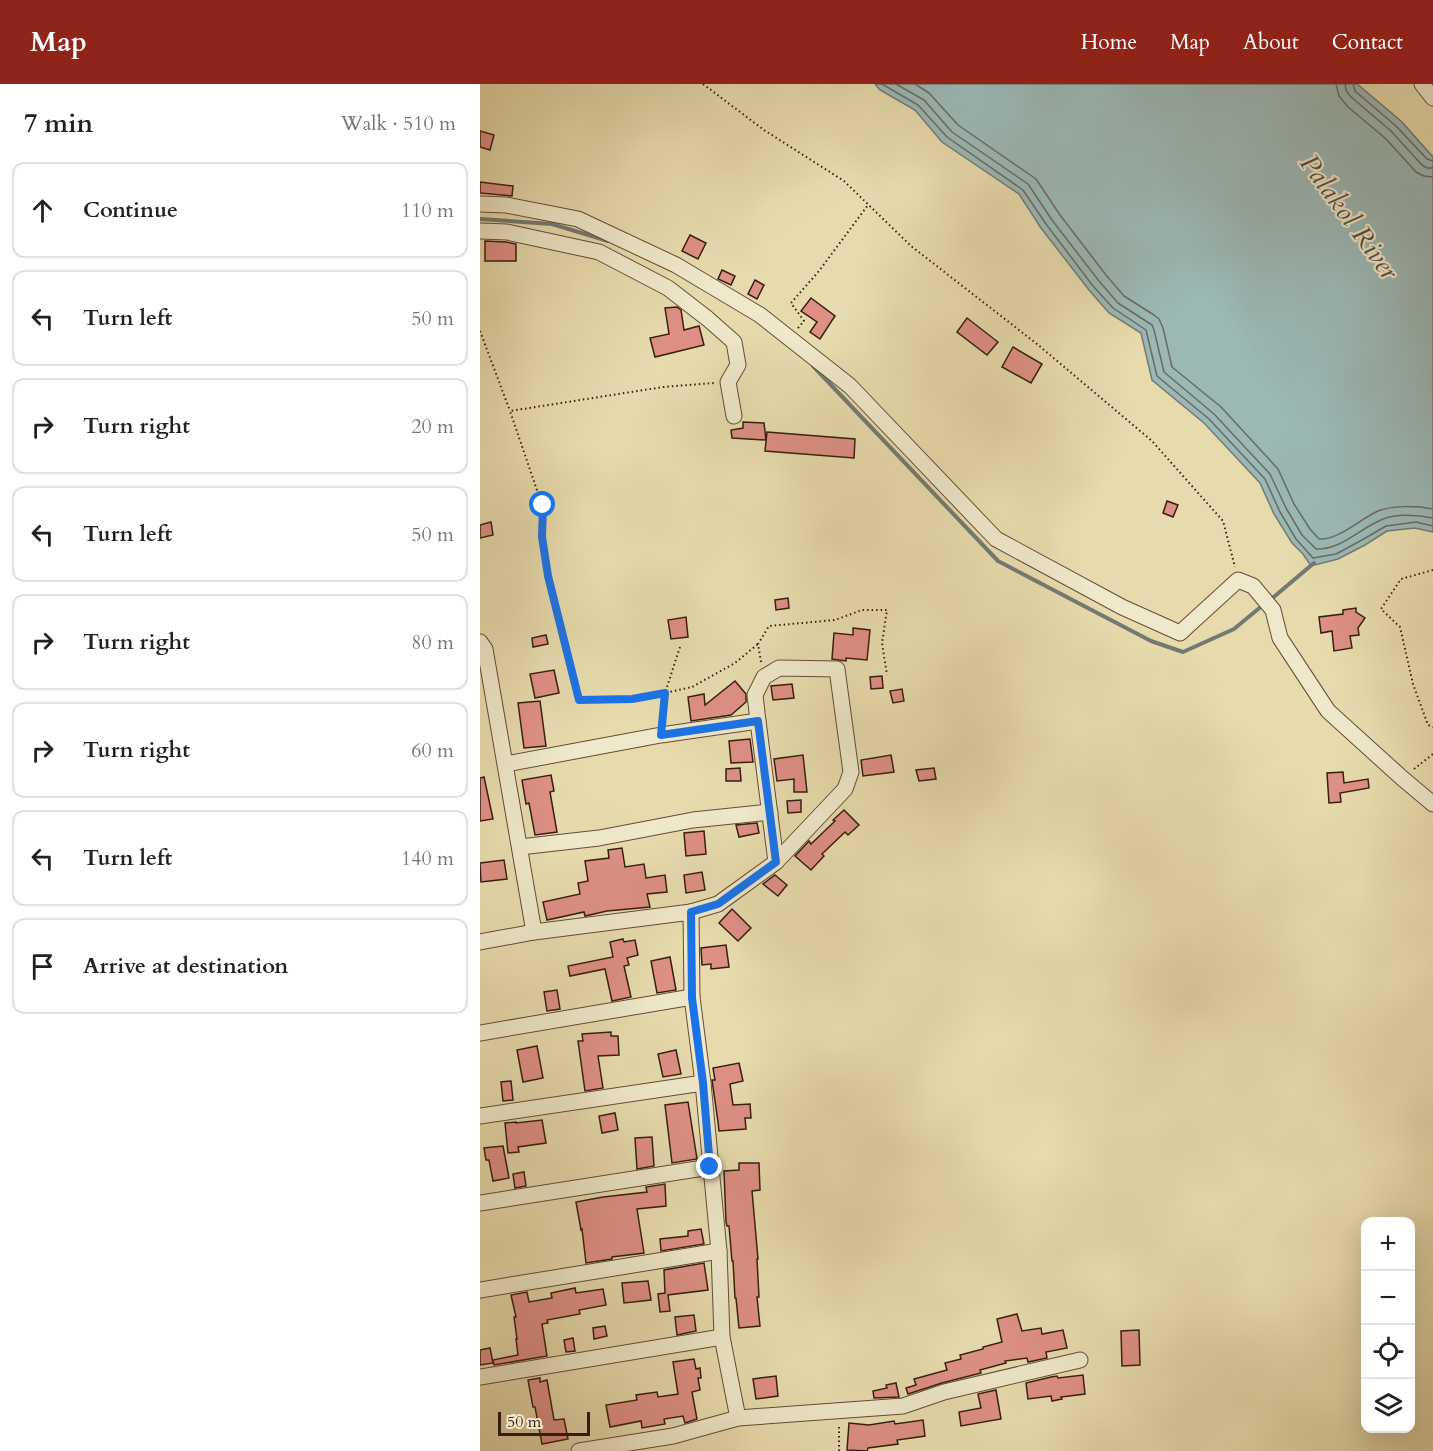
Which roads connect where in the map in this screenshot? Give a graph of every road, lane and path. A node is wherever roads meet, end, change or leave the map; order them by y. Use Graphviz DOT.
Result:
graph roads {
  1 [pos="703,84"];
  2 [pos="1422,84"];
  3 [pos="1433,98"];
  4 [pos="480,204"];
  5 [pos="868,205"];
  6 [pos="480,231"];
  7 [pos="480,331"];
  8 [pos="790,339"];
  9 [pos="728,382"];
  10 [pos="510,411"];
  11 [pos="734,416"];
  12 [pos="1433,570"];
  13 [pos="1238,580"];
  14 [pos="480,642"];
  15 [pos="758,644"];
  16 [pos="680,646"];
  17 [pos="887,675"];
  18 [pos="764,676"];
  19 [pos="665,693"];
  20 [pos="758,721"];
  21 [pos="1433,727"];
  22 [pos="661,735"];
  23 [pos="1433,754"];
  24 [pos="506,764"];
  25 [pos="1402,778"];
  26 [pos="1433,804"];
  27 [pos="770,812"];
  28 [pos="520,847"];
  29 [pos="776,862"];
  30 [pos="691,912"];
  31 [pos="534,932"];
  32 [pos="480,942"];
  33 [pos="692,998"];
  34 [pos="480,1033"];
  35 [pos="703,1083"];
  36 [pos="480,1116"];
  37 [pos="710,1167"];
  38 [pos="480,1203"];
  39 [pos="719,1251"];
  40 [pos="480,1290"];
  41 [pos="722,1337"];
  42 [pos="1080,1360"];
  43 [pos="480,1377"];
  44 [pos="839,1410"];
  45 [pos="738,1418"];
  46 [pos="674,1444"];
  47 [pos="579,1451"];
  48 [pos="839,1451"];
  1 -- 5 [label="path"];
  2 -- 3 [label="street"];
  4 -- 8 [label="street"];
  5 -- 8 [label="path"];
  5 -- 13 [label="path"];
  6 -- 9 [label="street"];
  7 -- 10 [label="path"];
  8 -- 13 [label="street"];
  9 -- 10 [label="path"];
  9 -- 11 [label="street"];
  10 -- 19 [label="path"];
  12 -- 21 [label="path"];
  13 -- 25 [label="street"];
  14 -- 24 [label="street"];
  15 -- 17 [label="path"];
  15 -- 18 [label="path"];
  15 -- 19 [label="path"];
  16 -- 19 [label="path"];
  18 -- 20 [label="street"];
  18 -- 29 [label="street"];
  19 -- 22 [label="path"];
  20 -- 22 [label="street"];
  20 -- 27 [label="street"];
  22 -- 24 [label="street"];
  23 -- 25 [label="path"];
  24 -- 28 [label="street"];
  25 -- 26 [label="street"];
  27 -- 28 [label="street"];
  27 -- 29 [label="street"];
  28 -- 31 [label="street"];
  29 -- 30 [label="street"];
  30 -- 31 [label="street"];
  30 -- 33 [label="street"];
  31 -- 32 [label="street"];
  33 -- 34 [label="street"];
  33 -- 35 [label="street"];
  35 -- 36 [label="street"];
  35 -- 37 [label="street"];
  37 -- 38 [label="street"];
  37 -- 39 [label="street"];
  39 -- 40 [label="street"];
  39 -- 41 [label="street"];
  41 -- 43 [label="street"];
  41 -- 45 [label="street"];
  42 -- 44 [label="street"];
  44 -- 45 [label="street"];
  44 -- 48 [label="path"];
  45 -- 46 [label="street"];
  46 -- 47 [label="street"];
}
